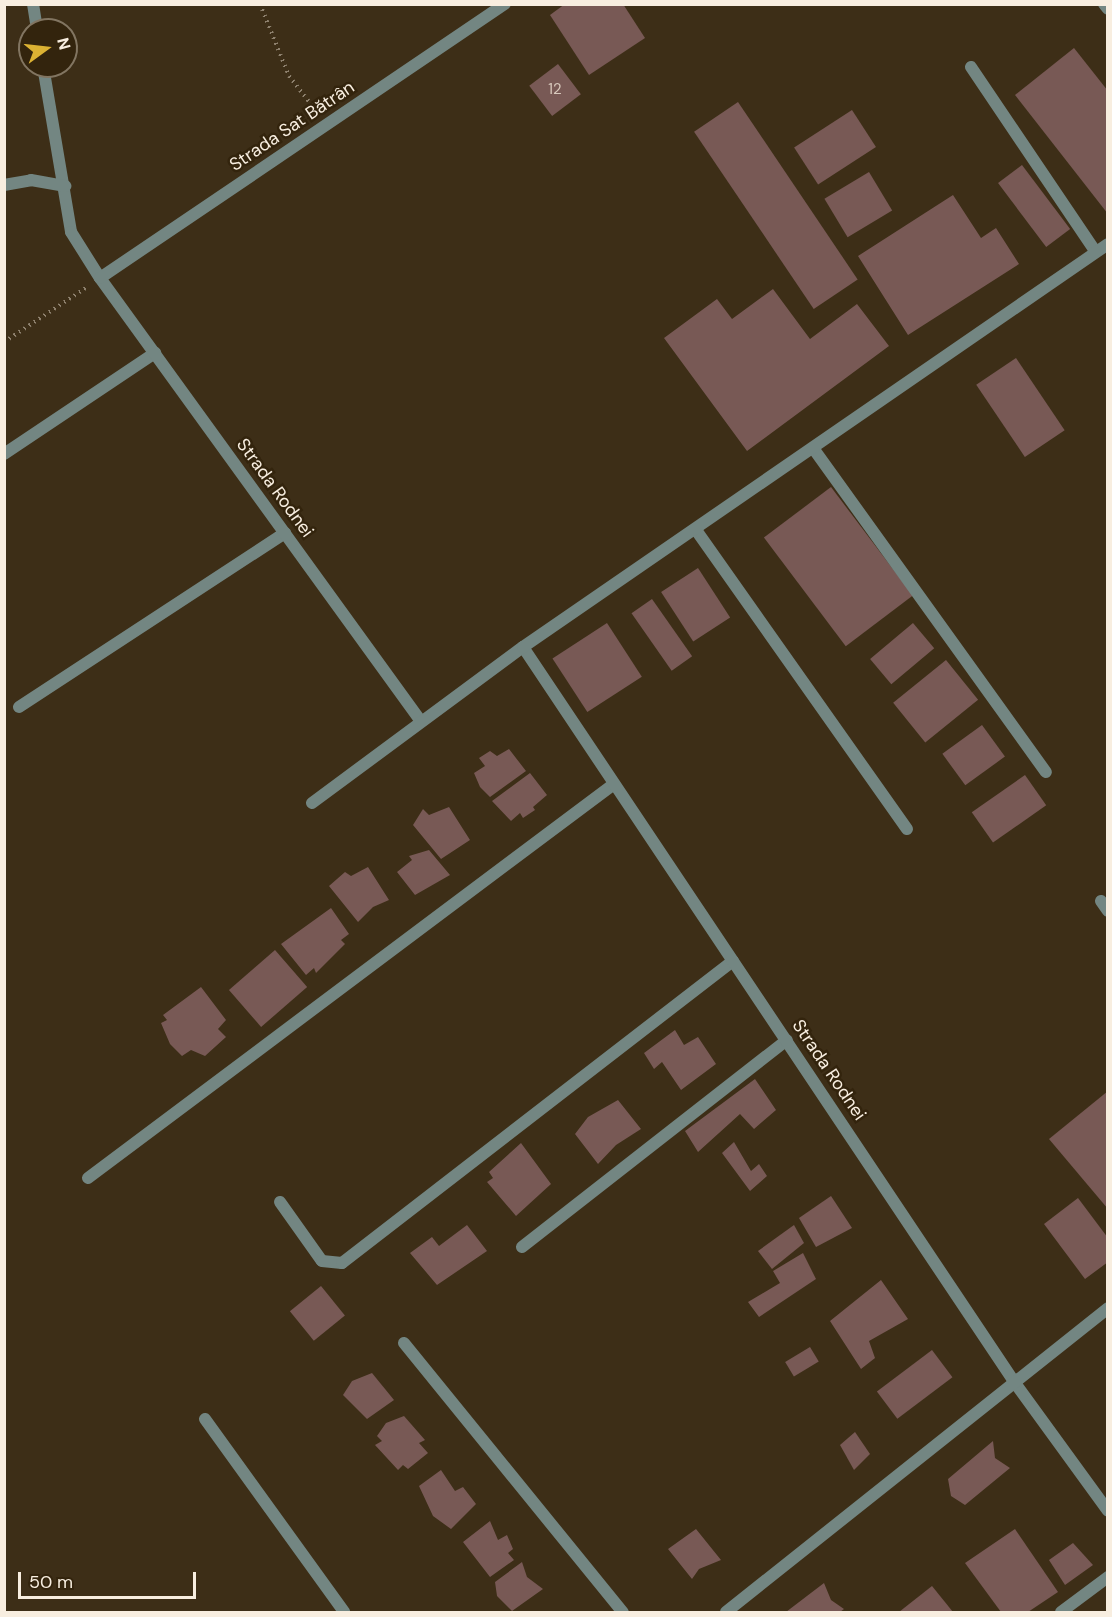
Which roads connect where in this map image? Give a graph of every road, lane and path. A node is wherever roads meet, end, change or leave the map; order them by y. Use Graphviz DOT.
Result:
graph roads {
  1 [pos="260,4"];
  2 [pos="505,4"];
  3 [pos="1104,4"];
  4 [pos="1107,9"];
  5 [pos="971,67"];
  6 [pos="45,78"];
  7 [pos="327,124"];
  8 [pos="4,185"];
  9 [pos="64,186"];
  10 [pos="1107,244"];
  11 [pos="1096,252"];
  12 [pos="100,278"];
  13 [pos="4,342"];
  14 [pos="154,353"];
  15 [pos="813,448"];
  16 [pos="4,454"];
  17 [pos="696,530"];
  18 [pos="285,533"];
  19 [pos="523,647"];
  20 [pos="19,707"];
  21 [pos="420,720"];
  22 [pos="1046,772"];
  23 [pos="614,784"];
  24 [pos="312,803"];
  25 [pos="907,829"];
  26 [pos="733,961"];
  27 [pos="787,1040"];
  28 [pos="88,1179"];
  29 [pos="280,1202"];
  30 [pos="522,1248"];
  31 [pos="1107,1308"];
  32 [pos="404,1343"];
  33 [pos="1015,1383"];
  34 [pos="205,1419"];
  35 [pos="1107,1511"];
  36 [pos="1107,1577"];
  37 [pos="344,1612"];
  38 [pos="623,1612"];
  39 [pos="726,1612"];
  40 [pos="1061,1612"];
  1 -- 7 [label="path"];
  2 -- 7 [label="street, Strada Sat Bătrân"];
  3 -- 4 [label="street"];
  5 -- 11 [label="street"];
  6 -- 9 [label="street, Strada Rodnei"];
  7 -- 12 [label="street, Strada Sat Bătrân"];
  8 -- 9 [label="street"];
  9 -- 12 [label="street, Strada Rodnei"];
  10 -- 11 [label="street"];
  11 -- 15 [label="street"];
  12 -- 13 [label="path"];
  12 -- 14 [label="street, Strada Rodnei"];
  14 -- 16 [label="street"];
  14 -- 18 [label="street, Strada Rodnei"];
  15 -- 17 [label="street"];
  15 -- 22 [label="street"];
  17 -- 19 [label="street"];
  17 -- 25 [label="street"];
  18 -- 20 [label="street"];
  18 -- 21 [label="street, Strada Rodnei"];
  19 -- 21 [label="street"];
  19 -- 23 [label="street, Strada Rodnei"];
  21 -- 24 [label="street"];
  23 -- 26 [label="street, Strada Rodnei"];
  23 -- 28 [label="street"];
  26 -- 27 [label="street, Strada Rodnei"];
  26 -- 29 [label="street"];
  27 -- 30 [label="street"];
  27 -- 33 [label="street, Strada Rodnei"];
  31 -- 33 [label="street"];
  32 -- 38 [label="street"];
  33 -- 35 [label="street, Strada Rodnei"];
  33 -- 39 [label="street"];
  34 -- 37 [label="street"];
  36 -- 40 [label="street"];
}
